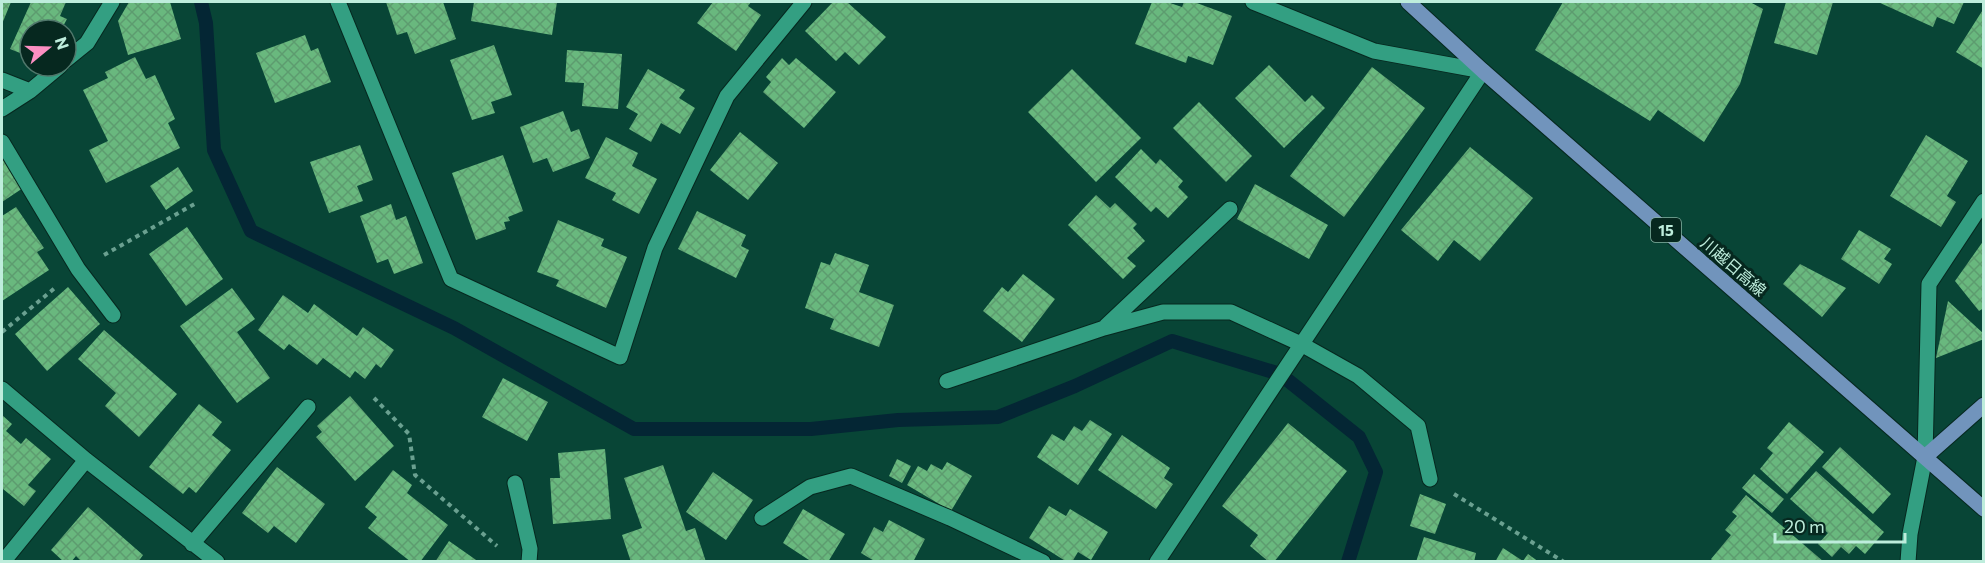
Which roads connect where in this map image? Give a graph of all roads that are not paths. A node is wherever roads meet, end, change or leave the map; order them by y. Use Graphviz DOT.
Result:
graph roads {
  1 [pos="112,2"];
  2 [pos="338,2"];
  3 [pos="804,2"];
  4 [pos="1253,2"];
  5 [pos="1408,2"];
  6 [pos="78,50"];
  7 [pos="1484,71"];
  8 [pos="46,78"];
  9 [pos="2,80"];
  10 [pos="30,91"];
  11 [pos="2,109"];
  12 [pos="2,142"];
  13 [pos="1983,201"];
  14 [pos="1230,209"];
  15 [pos="113,315"];
  16 [pos="1104,328"];
  17 [pos="1299,347"];
  18 [pos="947,381"];
  19 [pos="2,389"];
  20 [pos="1983,405"];
  21 [pos="308,407"];
  22 [pos="1925,457"];
  23 [pos="86,460"];
  24 [pos="1430,479"];
  25 [pos="515,483"];
  26 [pos="1983,509"];
  27 [pos="762,518"];
  28 [pos="192,544"];
  29 [pos="3,561"];
  30 [pos="217,561"];
  31 [pos="530,561"];
  32 [pos="1043,561"];
  33 [pos="1157,561"];
  34 [pos="1908,561"];
  1 -- 6 [label="street"];
  2 -- 3 [label="street"];
  4 -- 7 [label="street"];
  5 -- 7 [label="main road, 川越日高線 / 15"];
  7 -- 17 [label="street"];
  7 -- 22 [label="main road, 川越日高線 / 15"];
  8 -- 10 [label="street"];
  9 -- 10 [label="street"];
  10 -- 11 [label="street"];
  12 -- 15 [label="street"];
  13 -- 22 [label="street"];
  14 -- 16 [label="street"];
  16 -- 17 [label="street"];
  16 -- 18 [label="street"];
  17 -- 24 [label="street"];
  17 -- 33 [label="street"];
  19 -- 23 [label="street"];
  20 -- 22 [label="main road"];
  21 -- 28 [label="street"];
  22 -- 26 [label="main road, 川越日高線 / 15"];
  22 -- 34 [label="street"];
  23 -- 28 [label="street"];
  23 -- 29 [label="street"];
  25 -- 31 [label="street"];
  27 -- 32 [label="street"];
  28 -- 30 [label="street"];
}
